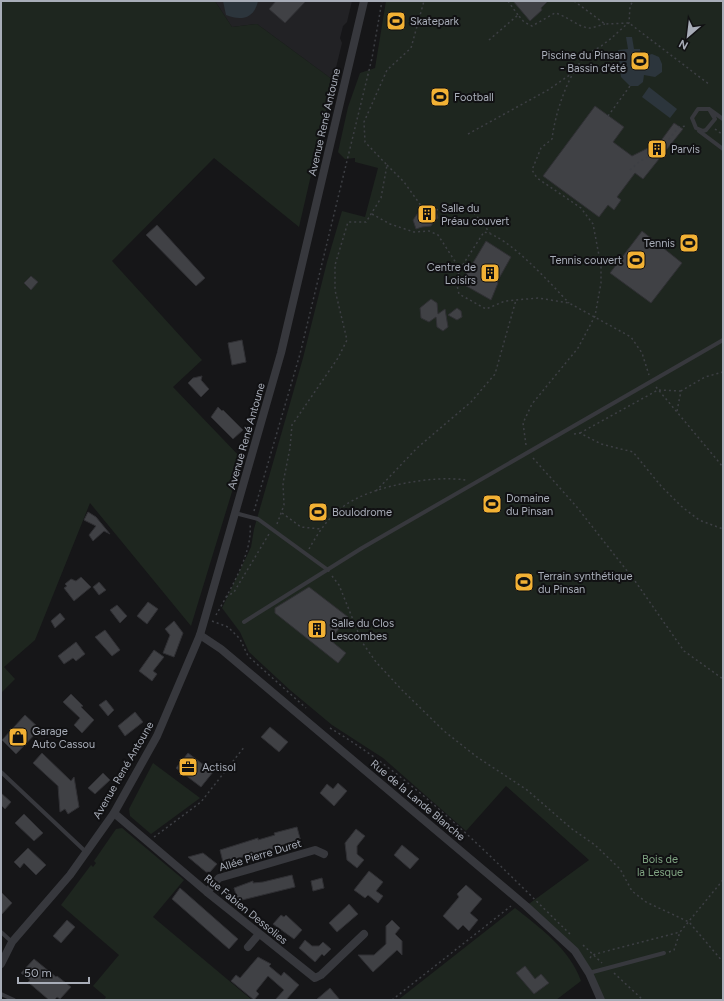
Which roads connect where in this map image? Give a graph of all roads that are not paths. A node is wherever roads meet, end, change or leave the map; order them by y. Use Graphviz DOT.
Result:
graph roads {
  1 [pos="364,1"];
  2 [pos="710,109"];
  3 [pos="723,119"];
  4 [pos="694,126"];
  5 [pos="723,148"];
  6 [pos="723,340"];
  7 [pos="235,513"];
  8 [pos="328,570"];
  9 [pos="244,622"];
  10 [pos="200,634"];
  11 [pos="1,772"];
  12 [pos="114,813"];
  13 [pos="86,852"];
  14 [pos="324,854"];
  15 [pos="207,892"];
  16 [pos="1,932"];
  17 [pos="259,934"];
  18 [pos="364,934"];
  19 [pos="12,942"];
  20 [pos="248,947"];
  21 [pos="664,953"];
  22 [pos="1,964"];
  23 [pos="589,973"];
  24 [pos="1,994"];
  25 [pos="14,1000"];
  26 [pos="601,1000"];
  1 -- 7 [label="street, Avenue René Antoune"];
  2 -- 3 [label="lane"];
  2 -- 4 [label="lane"];
  2 -- 4 [label="lane"];
  4 -- 5 [label="lane"];
  6 -- 8 [label="lane"];
  7 -- 8 [label="lane"];
  7 -- 10 [label="street, Avenue René Antoune"];
  8 -- 9 [label="lane"];
  10 -- 12 [label="street, Avenue René Antoune"];
  10 -- 23 [label="street, Rue de la Lande Blanche"];
  11 -- 13 [label="lane"];
  12 -- 13 [label="street, Avenue René Antoune"];
  12 -- 15 [label="street, Rue Fabien Dessolies"];
  13 -- 19 [label="street, Avenue René Antoune"];
  14 -- 15 [label="street, Allée Pierre Duret"];
  15 -- 17 [label="street, Rue Fabien Dessolies"];
  16 -- 19 [label="lane"];
  17 -- 18 [label="street, Rue Fabien Dessolies"];
  17 -- 20 [label="street"];
  19 -- 22 [label="street, Avenue René Antoune"];
  21 -- 23 [label="lane"];
  23 -- 26 [label="street, Rue de la Lande Blanche"];
  24 -- 25 [label="lane"];
}
